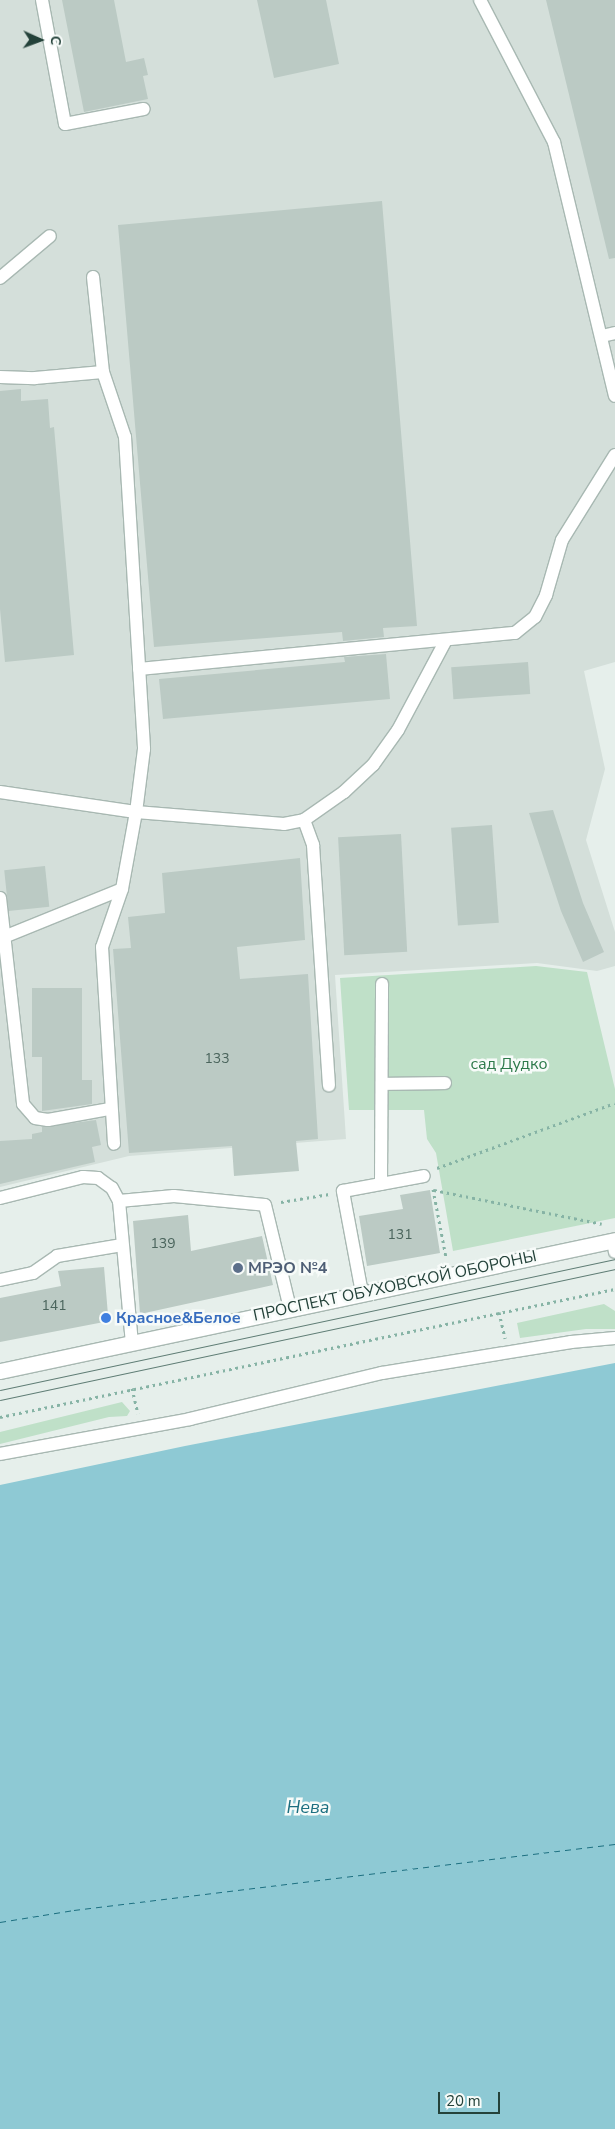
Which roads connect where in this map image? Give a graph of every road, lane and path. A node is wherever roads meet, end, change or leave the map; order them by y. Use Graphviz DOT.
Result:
graph roads {
  1 [pos="42,0"];
  2 [pos="480,0"];
  3 [pos="144,109"];
  4 [pos="50,236"];
  5 [pos="93,277"];
  6 [pos="0,278"];
  7 [pos="615,333"];
  8 [pos="602,336"];
  9 [pos="103,372"];
  10 [pos="0,378"];
  11 [pos="615,396"];
  12 [pos="615,455"];
  13 [pos="445,642"];
  14 [pos="139,669"];
  15 [pos="0,792"];
  16 [pos="136,812"];
  17 [pos="304,820"];
  18 [pos="122,889"];
  19 [pos="0,898"];
  20 [pos="4,937"];
  21 [pos="382,984"];
  22 [pos="445,1083"];
  23 [pos="382,1084"];
  24 [pos="329,1085"];
  25 [pos="615,1104"];
  26 [pos="110,1109"];
  27 [pos="114,1144"];
  28 [pos="424,1176"];
  29 [pos="381,1184"];
  30 [pos="434,1190"];
  31 [pos="343,1191"];
  32 [pos="0,1198"];
  33 [pos="119,1201"];
  34 [pos="265,1205"];
  35 [pos="610,1225"];
  36 [pos="614,1244"];
  37 [pos="122,1245"];
  38 [pos="446,1257"];
  39 [pos="0,1280"];
  40 [pos="615,1289"];
  41 [pos="362,1293"];
  42 [pos="290,1308"];
  43 [pos="499,1312"];
  44 [pos="504,1336"];
  45 [pos="615,1338"];
  46 [pos="132,1343"];
  47 [pos="0,1371"];
  48 [pos="132,1388"];
  49 [pos="137,1411"];
  50 [pos="0,1417"];
  51 [pos="0,1454"];
  1 -- 3 [label="lane"];
  2 -- 8 [label="lane"];
  4 -- 6 [label="lane"];
  5 -- 9 [label="lane"];
  7 -- 8 [label="lane"];
  8 -- 11 [label="lane"];
  9 -- 10 [label="lane"];
  9 -- 14 [label="lane"];
  12 -- 13 [label="lane"];
  13 -- 14 [label="lane"];
  13 -- 17 [label="lane"];
  14 -- 16 [label="lane"];
  15 -- 16 [label="lane"];
  16 -- 17 [label="lane"];
  16 -- 18 [label="lane"];
  17 -- 24 [label="lane"];
  18 -- 20 [label="lane"];
  18 -- 26 [label="lane"];
  19 -- 20 [label="lane"];
  20 -- 26 [label="lane"];
  21 -- 23 [label="lane"];
  22 -- 23 [label="lane"];
  23 -- 29 [label="lane"];
  25 -- 28 [label="path"];
  26 -- 27 [label="lane"];
  28 -- 29 [label="lane"];
  28 -- 30 [label="path"];
  29 -- 31 [label="lane"];
  30 -- 35 [label="path"];
  30 -- 38 [label="path"];
  31 -- 34 [label="path"];
  31 -- 41 [label="lane"];
  32 -- 33 [label="lane"];
  33 -- 34 [label="lane"];
  33 -- 37 [label="lane"];
  34 -- 42 [label="lane"];
  36 -- 41 [label="main road, ПРОСПЕКТ ОБУХОВСКОЙ ОБОРОНЫ"];
  37 -- 39 [label="lane"];
  37 -- 46 [label="lane"];
  40 -- 43 [label="path"];
  41 -- 42 [label="main road, ПРОСПЕКТ ОБУХОВСКОЙ ОБОРОНЫ"];
  42 -- 46 [label="main road, ПРОСПЕКТ ОБУХОВСКОЙ ОБОРОНЫ"];
  43 -- 44 [label="path"];
  43 -- 48 [label="path"];
  45 -- 51 [label="lane"];
  46 -- 47 [label="main road, ПРОСПЕКТ ОБУХОВСКОЙ ОБОРОНЫ"];
  48 -- 49 [label="path"];
  48 -- 50 [label="path"];
}
